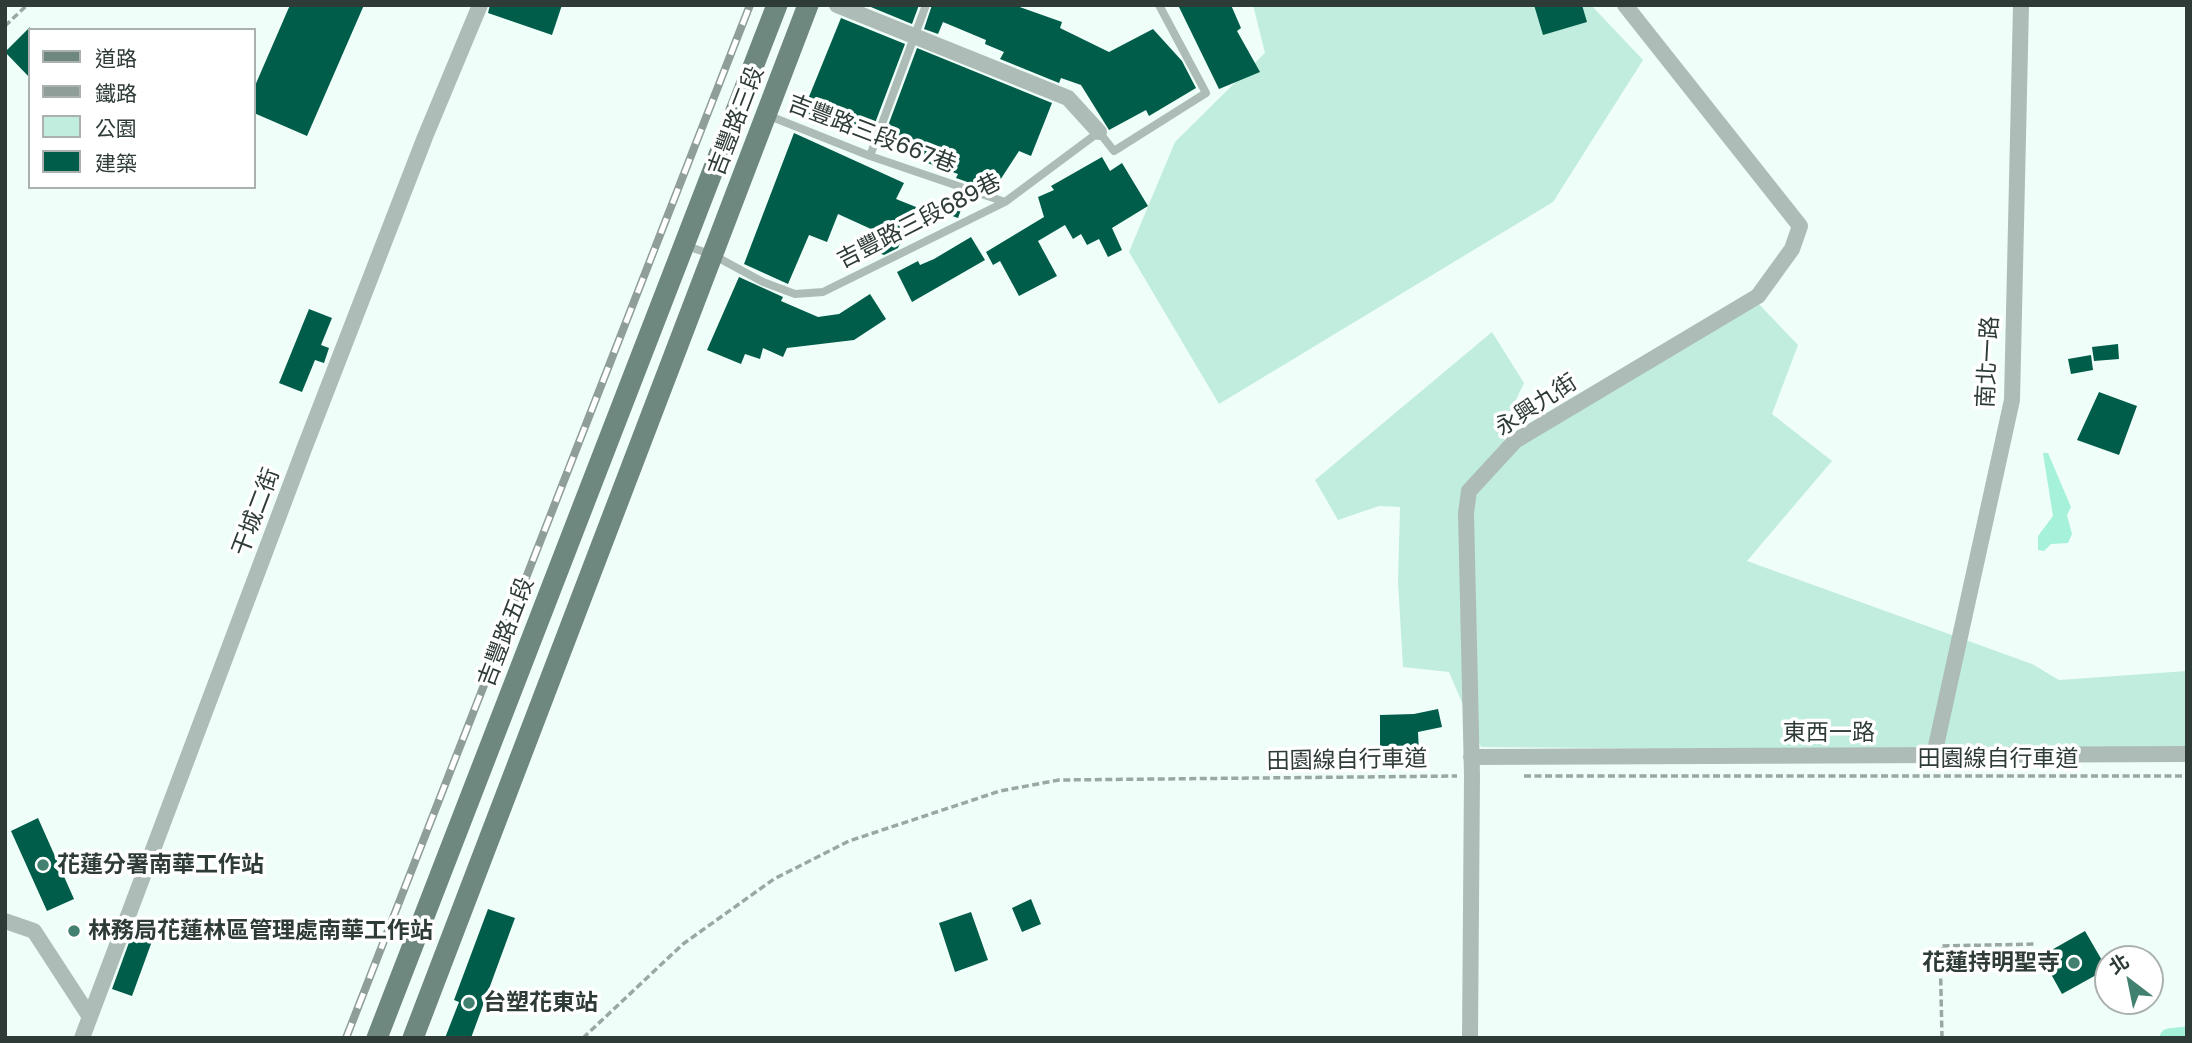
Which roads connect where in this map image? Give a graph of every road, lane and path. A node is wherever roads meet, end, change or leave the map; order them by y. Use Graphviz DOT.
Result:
graph roads {
  1 [pos="27,5"];
  2 [pos="480,5"];
  3 [pos="777,5"];
  4 [pos="808,5"];
  5 [pos="837,5"];
  6 [pos="926,5"];
  7 [pos="1159,5"];
  8 [pos="1625,5"];
  9 [pos="2021,5"];
  10 [pos="5,26"];
  11 [pos="914,36"];
  12 [pos="766,115"];
  13 [pos="1099,132"];
  14 [pos="870,156"];
  15 [pos="1005,202"];
  16 [pos="684,245"];
  17 [pos="713,255"];
  18 [pos="2187,754"];
  19 [pos="1934,755"];
  20 [pos="1471,757"];
  21 [pos="1472,776"];
  22 [pos="1513,776"];
  23 [pos="2187,776"];
  24 [pos="5,920"];
  25 [pos="2036,944"];
  26 [pos="88,1014"];
  27 [pos="82,1038"];
  28 [pos="377,1038"];
  29 [pos="413,1038"];
  30 [pos="583,1038"];
  31 [pos="1470,1038"];
  32 [pos="1942,1038"];
  1 -- 10 [label="path"];
  2 -- 26 [label="street, 干城二街"];
  3 -- 16 [label="main road, 吉豐路三段"];
  4 -- 12 [label="main road, 吉豐路三段"];
  5 -- 11 [label="street"];
  6 -- 11 [label="lane"];
  7 -- 13 [label="lane"];
  8 -- 20 [label="street, 永興九街"];
  9 -- 19 [label="street, 南北一路"];
  11 -- 13 [label="street"];
  11 -- 14 [label="lane"];
  12 -- 14 [label="lane, 吉豐路三段667巷"];
  12 -- 17 [label="main road, 吉豐路三段"];
  13 -- 15 [label="lane, 吉豐路三段689巷"];
  14 -- 15 [label="lane, 吉豐路三段667巷"];
  15 -- 17 [label="lane, 吉豐路三段689巷"];
  16 -- 17 [label="lane, 吉豐路三段689巷"];
  16 -- 28 [label="main road, 吉豐路五段"];
  17 -- 29 [label="main road"];
  18 -- 19 [label="street, 東西一路"];
  19 -- 20 [label="street, 東西一路"];
  20 -- 21 [label="street, 永興九街"];
  21 -- 30 [label="path, 田園線自行車道"];
  21 -- 31 [label="street, 永興九街"];
  22 -- 23 [label="path, 田園線自行車道"];
  24 -- 26 [label="street"];
  25 -- 32 [label="path"];
  26 -- 27 [label="street, 干城二街"];
}
